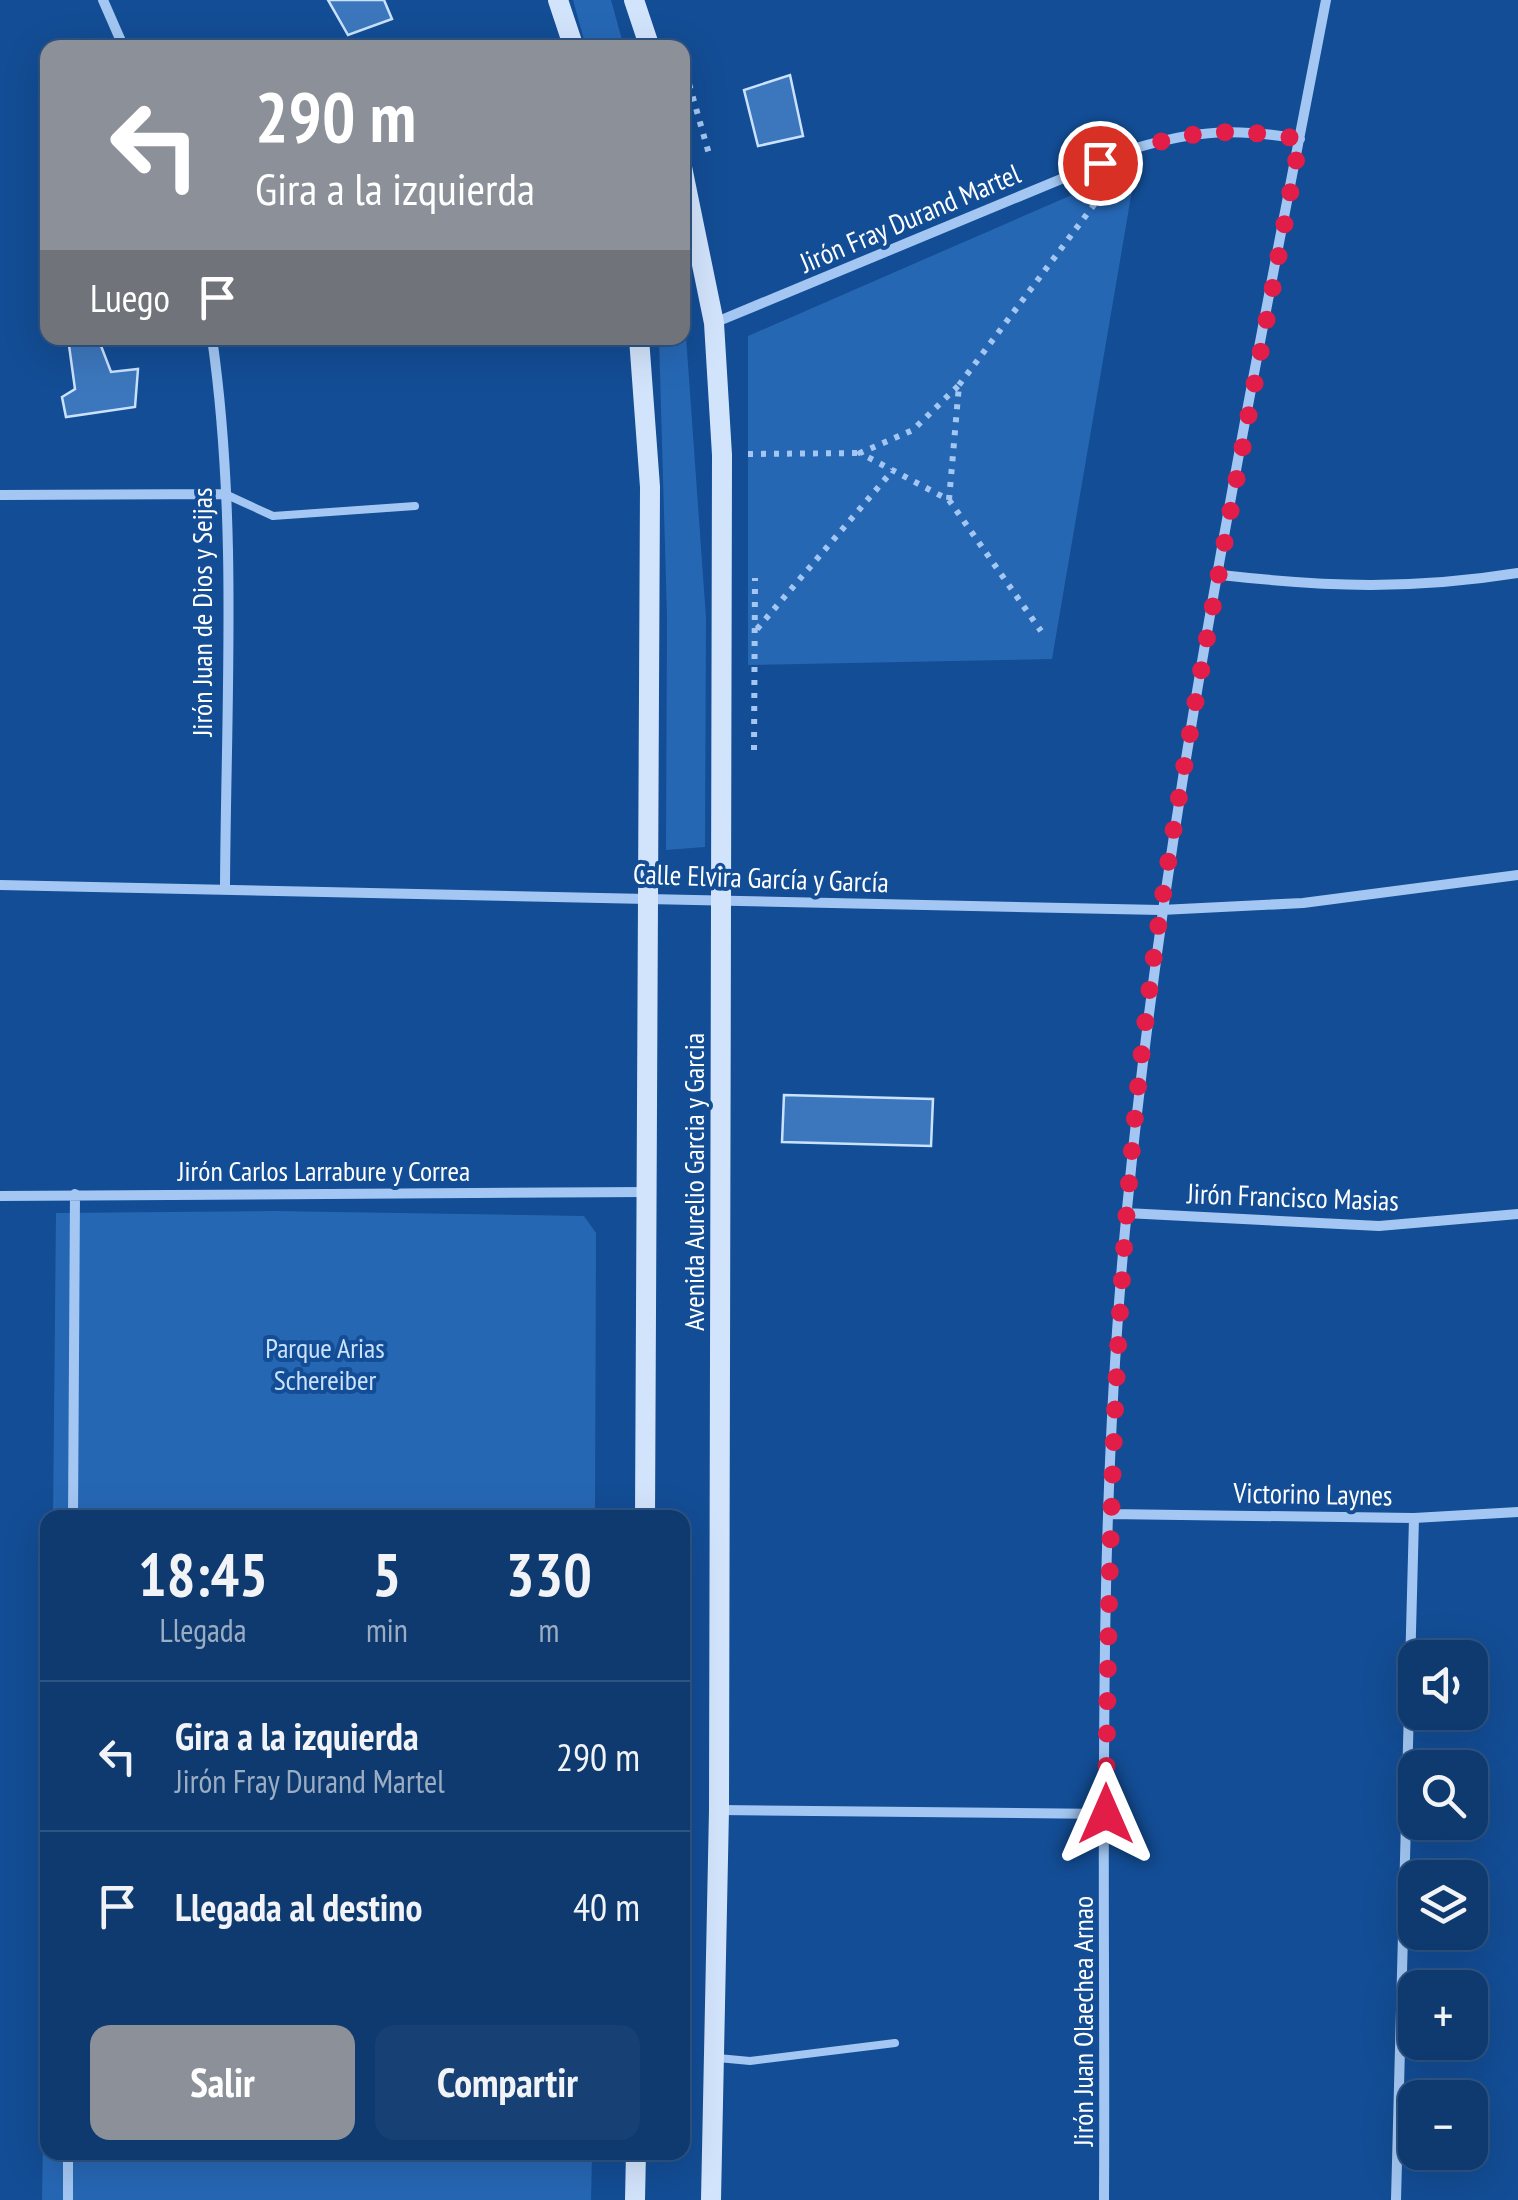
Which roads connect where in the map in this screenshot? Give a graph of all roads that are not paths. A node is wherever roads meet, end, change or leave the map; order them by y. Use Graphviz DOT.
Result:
graph roads {
  1 [pos="103,0"];
  2 [pos="558,0"];
  3 [pos="634,0"];
  4 [pos="1326,0"];
  5 [pos="120,40"];
  6 [pos="571,40"];
  7 [pos="647,40"];
  8 [pos="1300,139"];
  9 [pos="690,206"];
  10 [pos="714,324"];
  11 [pos="213,345"];
  12 [pos="640,345"];
  13 [pos="225,494"];
  14 [pos="0,495"];
  15 [pos="414,506"];
  16 [pos="1518,573"];
  17 [pos="1221,575"];
  18 [pos="1518,875"];
  19 [pos="0,885"];
  20 [pos="225,887"];
  21 [pos="651,897"];
  22 [pos="722,899"];
  23 [pos="1161,910"];
  24 [pos="648,1192"];
  25 [pos="76,1194"];
  26 [pos="0,1196"];
  27 [pos="1126,1213"];
  28 [pos="1518,1214"];
  29 [pos="73,1510"];
  30 [pos="644,1510"];
  31 [pos="1518,1512"];
  32 [pos="1108,1514"];
  33 [pos="1414,1518"];
  34 [pos="719,1810"];
  35 [pos="1106,1814"];
  36 [pos="895,2044"];
  37 [pos="714,2058"];
  38 [pos="68,2160"];
  39 [pos="636,2160"];
  40 [pos="68,2200"];
  41 [pos="635,2200"];
  42 [pos="711,2200"];
  43 [pos="1104,2200"];
  44 [pos="1396,2200"];
  1 -- 5 [label="street"];
  2 -- 6 [label="main road"];
  3 -- 7 [label="main road"];
  4 -- 8 [label="street, Jirón Juan Olaechea Arnao"];
  8 -- 10 [label="street, Jirón Fray Durand Martel"];
  8 -- 17 [label="street, Jirón Juan Olaechea Arnao"];
  9 -- 10 [label="main road, Avenida Aurelio Garcia y Garcia"];
  10 -- 22 [label="main road, Avenida Aurelio Garcia y Garcia"];
  11 -- 13 [label="street, Jirón Juan de Dios y Seijas"];
  12 -- 21 [label="main road, Avenida Aurelio Garcia y Garcia"];
  13 -- 14 [label="street"];
  13 -- 15 [label="lane"];
  13 -- 20 [label="street, Jirón Juan de Dios y Seijas"];
  16 -- 17 [label="street"];
  17 -- 23 [label="street, Jirón Juan Olaechea Arnao"];
  18 -- 23 [label="street, Calle Elvira García y García"];
  19 -- 20 [label="street, Calle Elvira García y García"];
  20 -- 21 [label="street, Calle Elvira García y García"];
  21 -- 22 [label="street, Calle Elvira García y García"];
  21 -- 24 [label="main road, Avenida Aurelio Garcia y Garcia"];
  22 -- 23 [label="street, Calle Elvira García y García"];
  22 -- 34 [label="main road, Avenida Aurelio Garcia y Garcia"];
  23 -- 27 [label="street, Jirón Juan Olaechea Arnao"];
  24 -- 25 [label="street, Jirón Carlos Larrabure y Correa"];
  24 -- 30 [label="main road, Avenida Aurelio Garcia y Garcia"];
  25 -- 26 [label="street, Jirón Carlos Larrabure y Correa"];
  25 -- 29 [label="street"];
  27 -- 28 [label="street, Jirón Francisco Masias"];
  27 -- 32 [label="street, Jirón Juan Olaechea Arnao"];
  31 -- 33 [label="street, Victorino Laynes"];
  32 -- 33 [label="street, Victorino Laynes"];
  32 -- 35 [label="street, Jirón Juan Olaechea Arnao"];
  33 -- 44 [label="street"];
  34 -- 35 [label="street"];
  34 -- 37 [label="main road, Avenida Aurelio Garcia y Garcia"];
  35 -- 43 [label="street, Jirón Juan Olaechea Arnao"];
  36 -- 37 [label="lane"];
  37 -- 42 [label="main road, Avenida Aurelio Garcia y Garcia"];
  38 -- 40 [label="street"];
  39 -- 41 [label="main road"];
}
